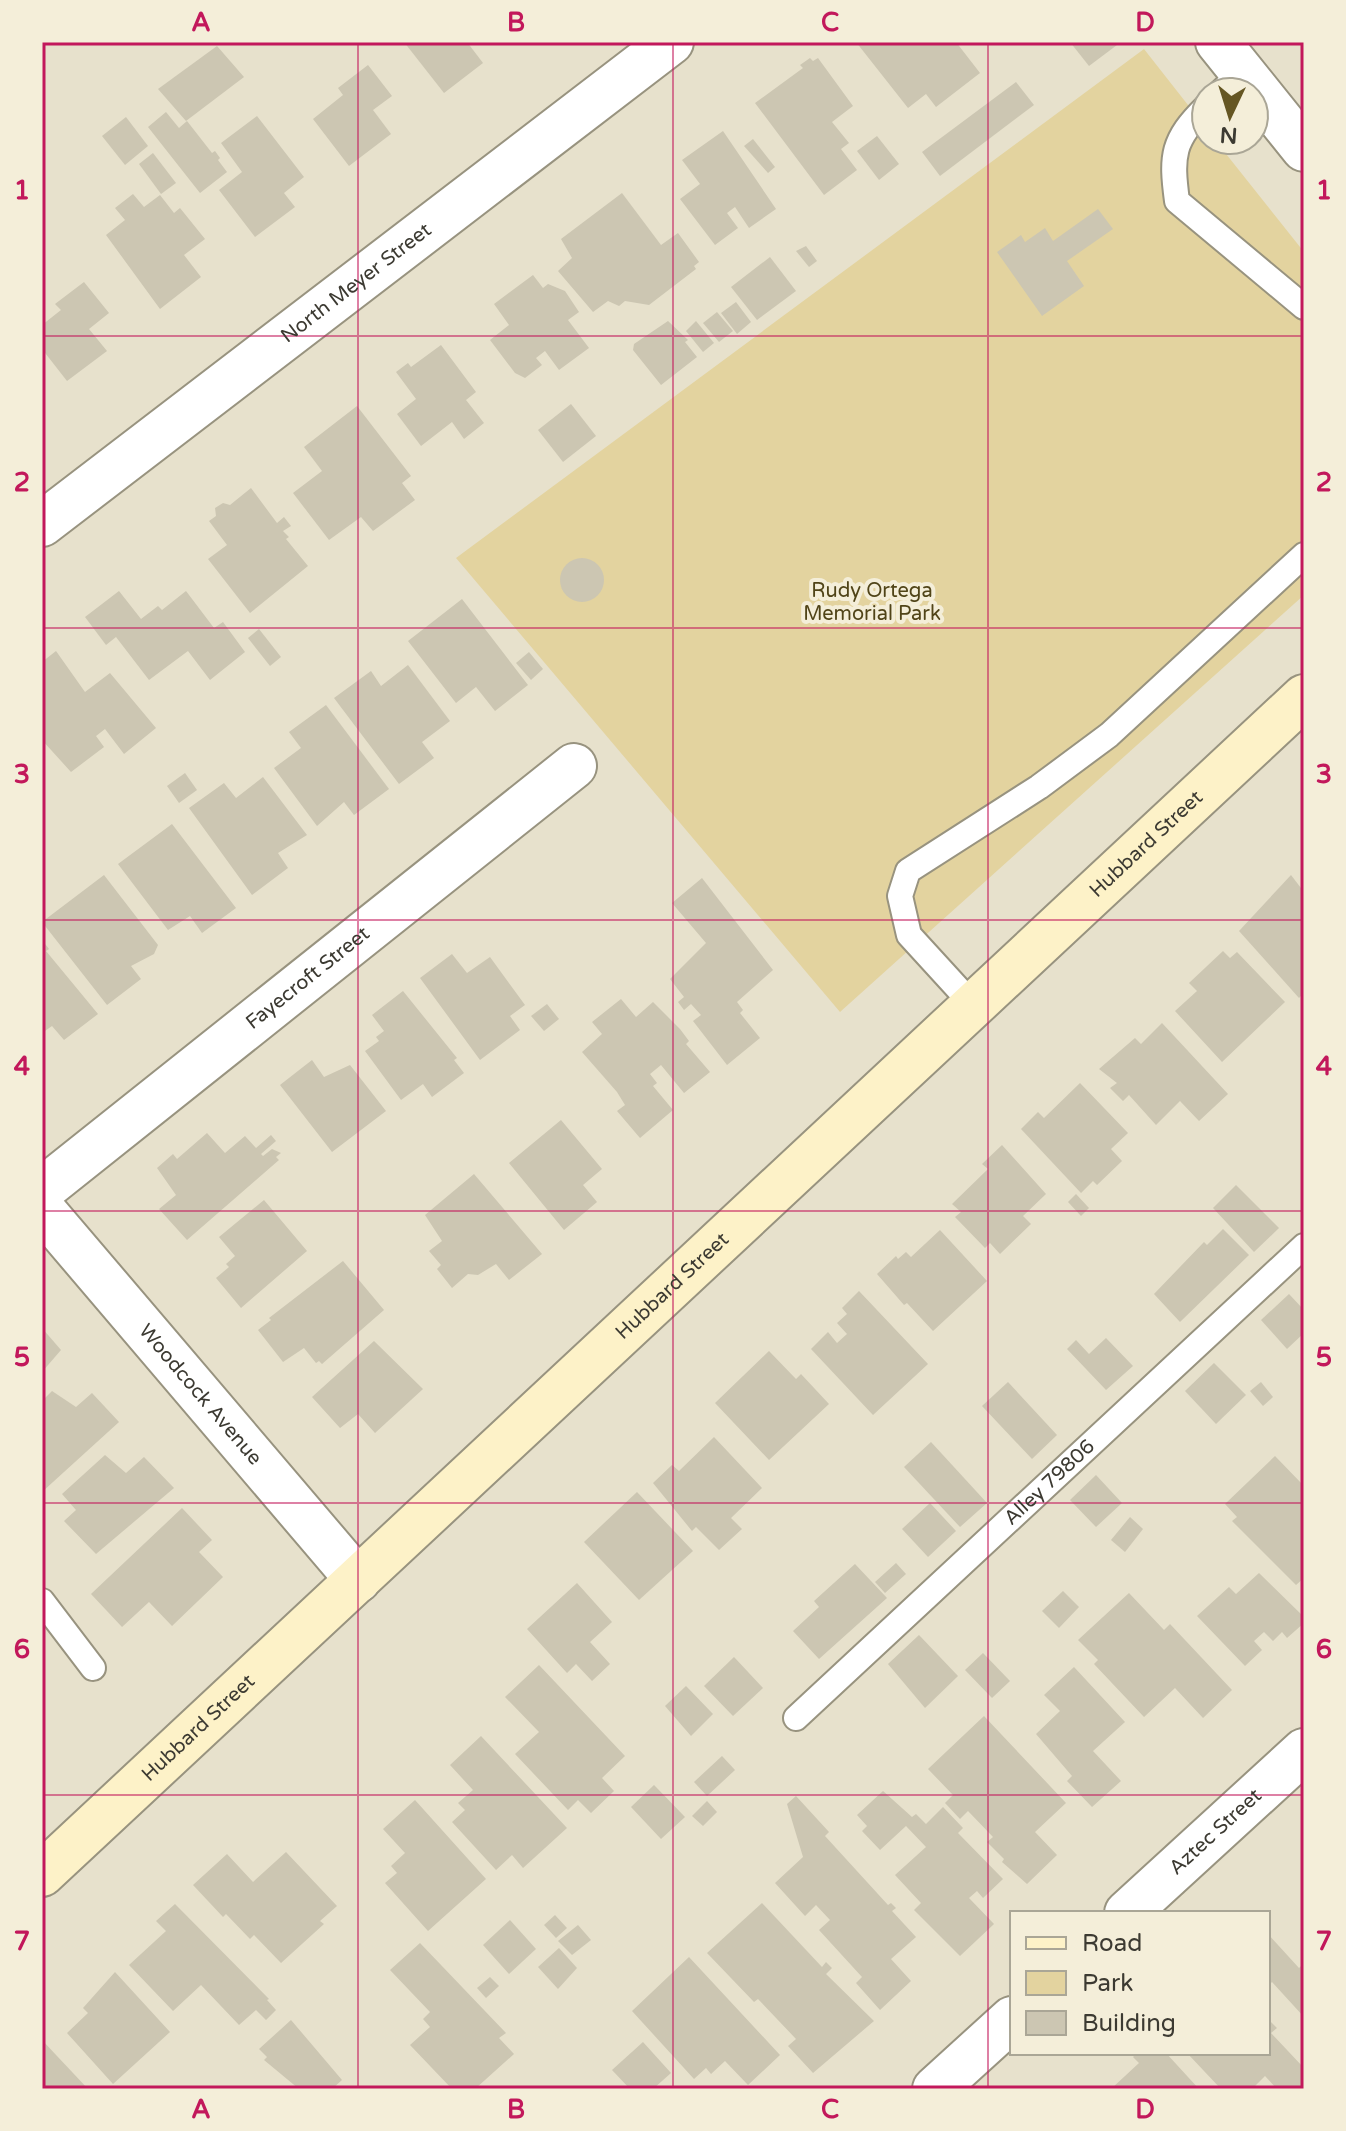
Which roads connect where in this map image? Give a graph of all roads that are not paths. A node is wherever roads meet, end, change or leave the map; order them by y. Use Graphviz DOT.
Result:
graph roads {
  1 [pos="671,42"];
  2 [pos="1227,69"];
  3 [pos="1190,122"];
  4 [pos="1304,149"];
  5 [pos="1304,307"];
  6 [pos="42,524"];
  7 [pos="1304,555"];
  8 [pos="1304,697"];
  9 [pos="574,766"];
  10 [pos="973,1005"];
  11 [pos="42,1190"];
  12 [pos="42,1209"];
  13 [pos="1304,1246"];
  14 [pos="358,1580"];
  15 [pos="42,1601"];
  16 [pos="93,1668"];
  17 [pos="796,1718"];
  18 [pos="1304,1751"];
  19 [pos="42,1874"];
  20 [pos="1129,1911"];
  21 [pos="1010,2021"];
  22 [pos="935,2089"];
  1 -- 6 [label="street, North Meyer Street"];
  2 -- 4 [label="street"];
  3 -- 5 [label="lane"];
  7 -- 10 [label="lane"];
  8 -- 10 [label="main road, Hubbard Street"];
  9 -- 11 [label="street, Fayecroft Street"];
  10 -- 14 [label="main road, Hubbard Street"];
  12 -- 14 [label="street, Woodcock Avenue"];
  13 -- 17 [label="lane, Alley 79806"];
  14 -- 19 [label="main road, Hubbard Street"];
  15 -- 16 [label="lane"];
  18 -- 20 [label="street, Aztec Street"];
  21 -- 22 [label="street"];
}
